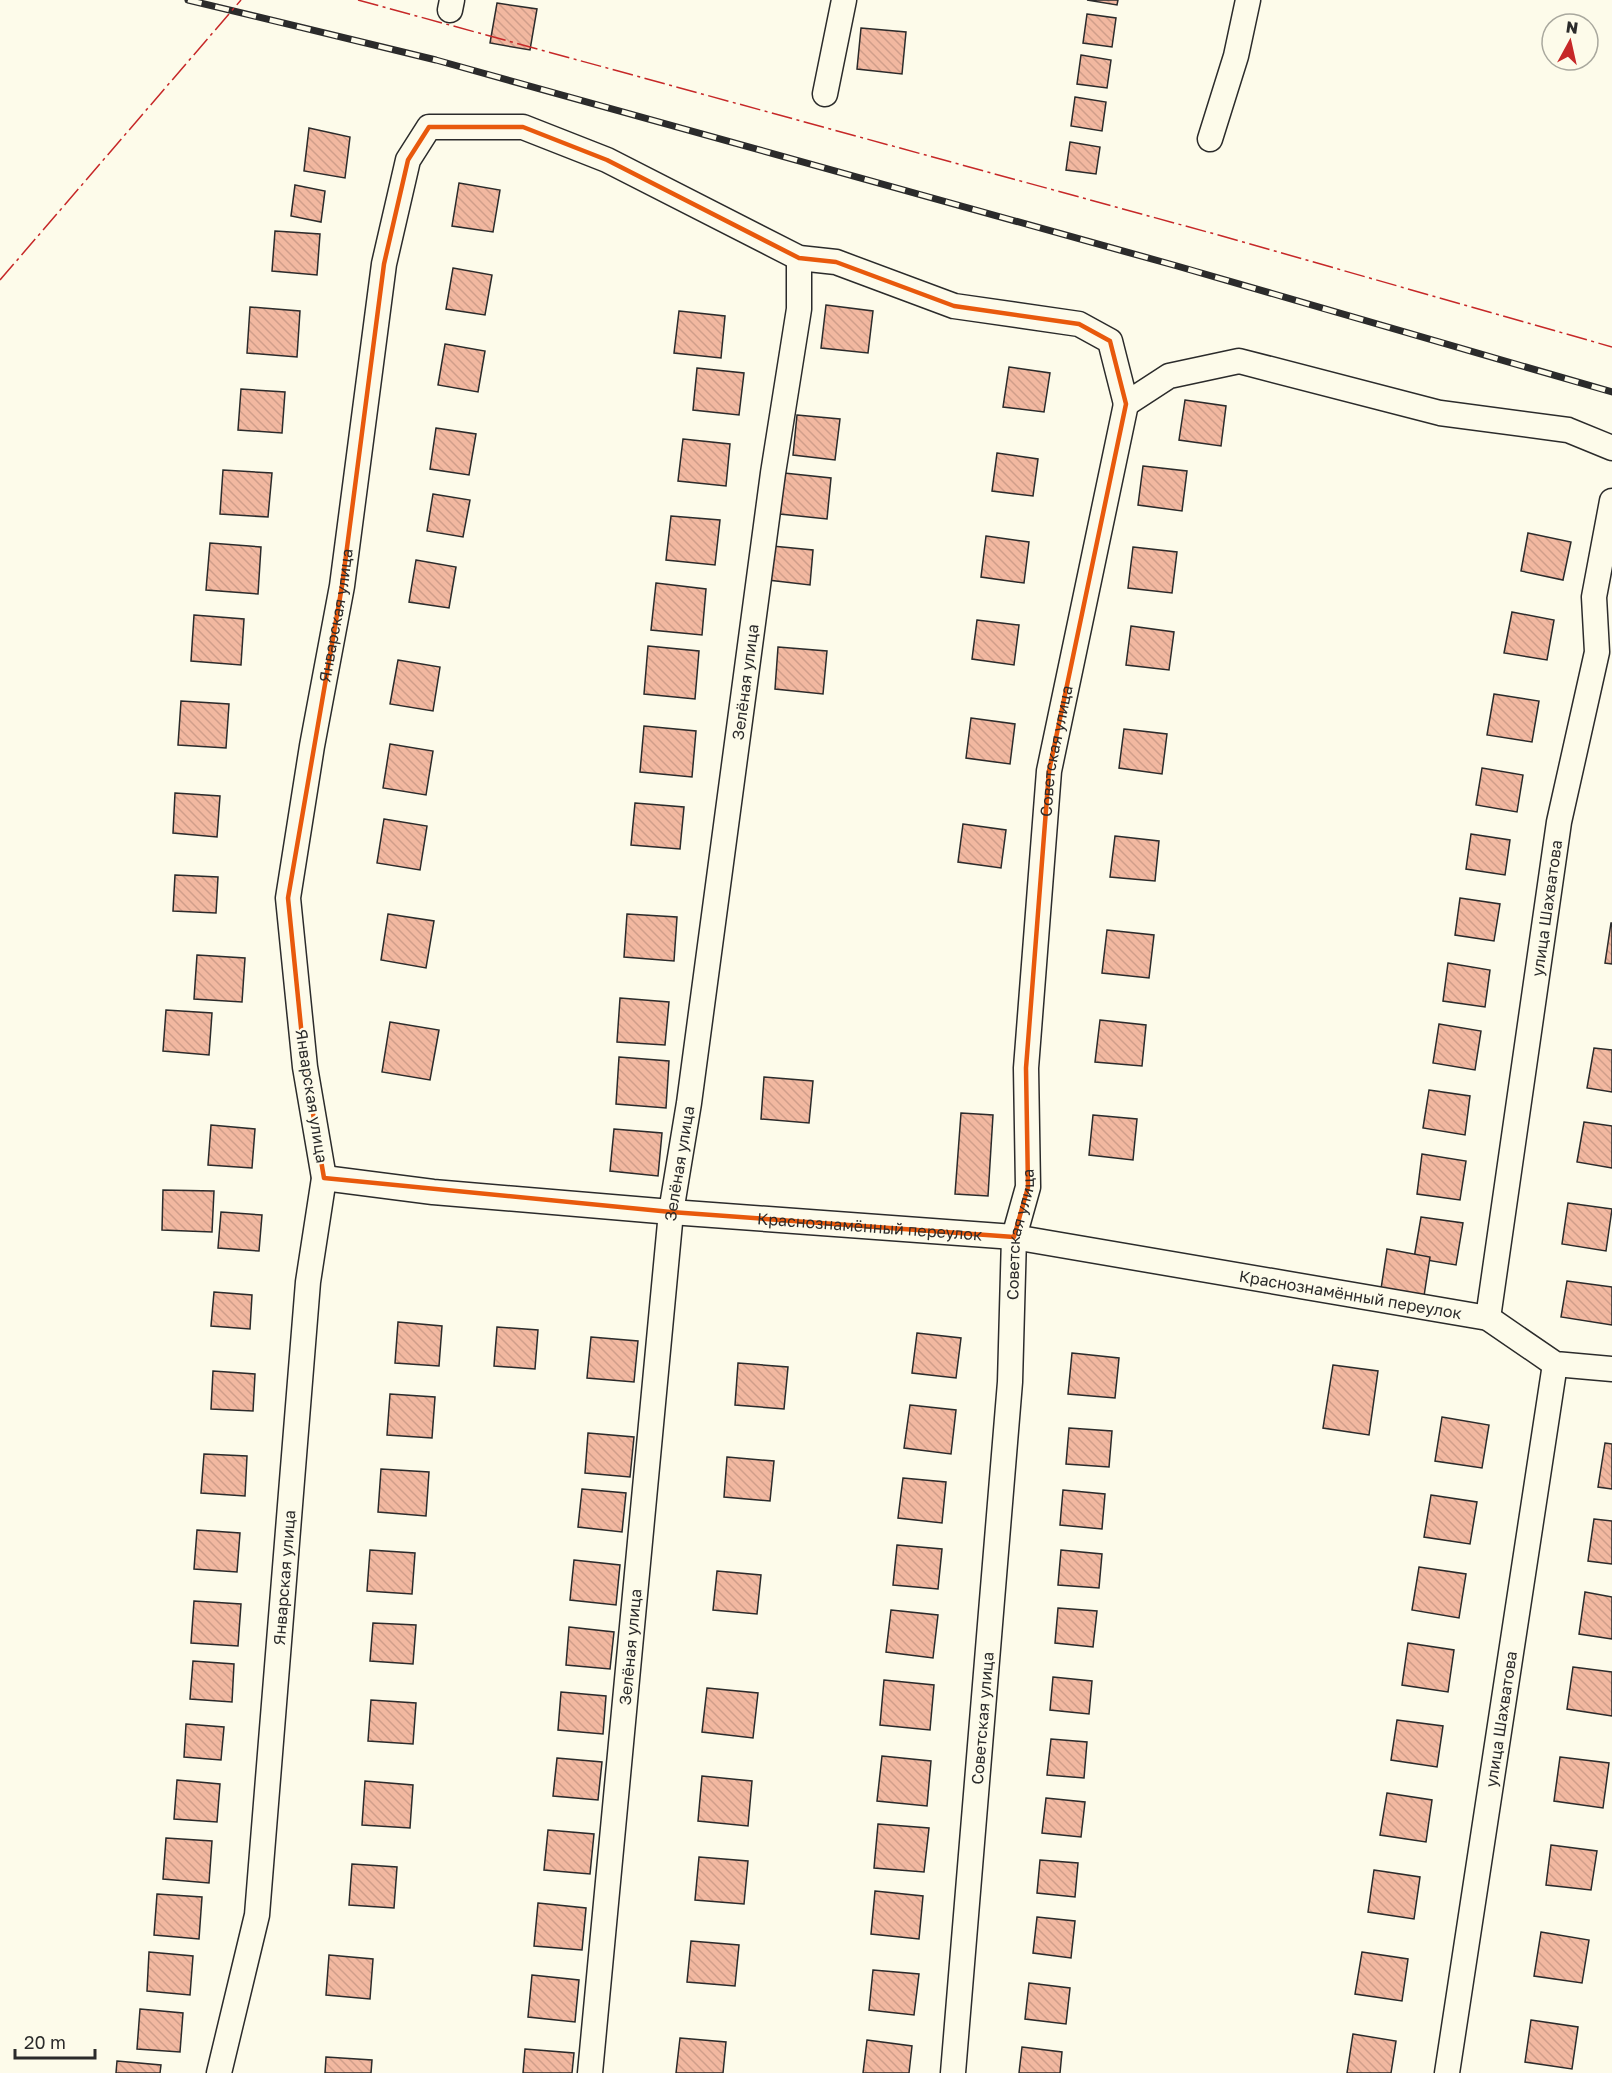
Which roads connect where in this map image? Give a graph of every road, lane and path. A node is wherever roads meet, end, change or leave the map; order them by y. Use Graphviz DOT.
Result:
graph roads {
  1 [pos="844,0"];
  2 [pos="1248,0"];
  3 [pos="825,94"];
  4 [pos="1210,139"];
  5 [pos="799,258"];
  6 [pos="1126,404"];
  7 [pos="1612,448"];
  8 [pos="1612,501"];
  9 [pos="324,1178"];
  10 [pos="671,1212"];
  11 [pos="1014,1237"];
  12 [pos="1488,1318"];
  13 [pos="1555,1364"];
  14 [pos="1612,1370"];
  15 [pos="219,2073"];
  16 [pos="590,2073"];
  17 [pos="953,2073"];
  18 [pos="1447,2073"];
  1 -- 3 [label="street"];
  2 -- 4 [label="street"];
  5 -- 6 [label="street"];
  5 -- 9 [label="street, Январская улица"];
  5 -- 10 [label="street, Зелёная улица"];
  6 -- 7 [label="street"];
  6 -- 11 [label="street, Советская улица"];
  8 -- 12 [label="street, улица Шахватова"];
  9 -- 10 [label="street, Краснознамённый переулок"];
  9 -- 15 [label="street, Январская улица"];
  10 -- 11 [label="street, Краснознамённый переулок"];
  10 -- 16 [label="street, Зелёная улица"];
  11 -- 12 [label="street, Краснознамённый переулок"];
  11 -- 17 [label="street, Советская улица"];
  12 -- 13 [label="street, Краснознамённый переулок"];
  13 -- 14 [label="street, Краснознамённый переулок"];
  13 -- 18 [label="street, улица Шахватова"];
}
